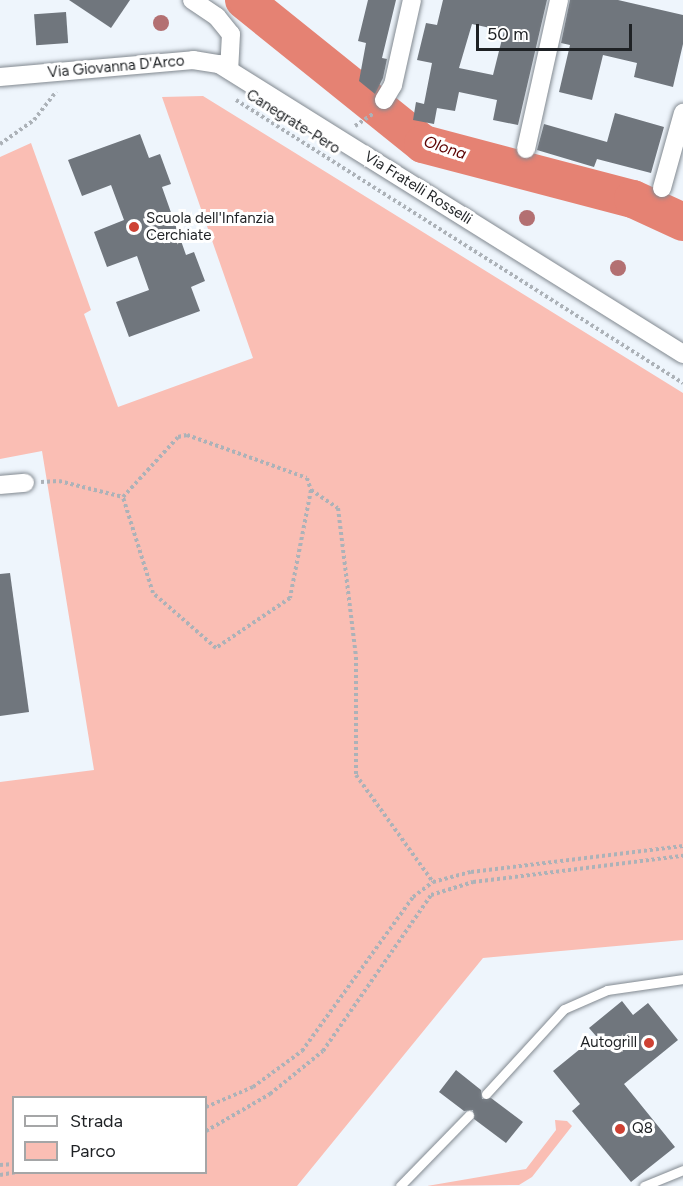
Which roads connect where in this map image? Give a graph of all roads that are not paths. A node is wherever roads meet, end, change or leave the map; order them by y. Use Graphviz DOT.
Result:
graph roads {
  1 [pos="192,0"];
  2 [pos="412,0"];
  3 [pos="559,0"];
  4 [pos="229,70"];
  5 [pos="0,77"];
  6 [pos="384,100"];
  7 [pos="683,112"];
  8 [pos="681,134"];
  9 [pos="526,148"];
  10 [pos="662,188"];
  11 [pos="683,354"];
  12 [pos="25,483"];
  13 [pos="0,485"];
  14 [pos="683,980"];
  15 [pos="486,1094"];
  16 [pos="469,1115"];
  17 [pos="683,1170"];
  18 [pos="400,1186"];
  19 [pos="644,1186"];
  1 -- 4 [label="street"];
  2 -- 6 [label="street"];
  3 -- 9 [label="street"];
  4 -- 5 [label="street, Via Giovanna D'Arco"];
  4 -- 11 [label="street, Via Fratelli Rosselli"];
  7 -- 8 [label="street"];
  8 -- 10 [label="street"];
  12 -- 13 [label="street"];
  14 -- 15 [label="lane"];
  16 -- 18 [label="lane"];
  17 -- 19 [label="lane"];
}
